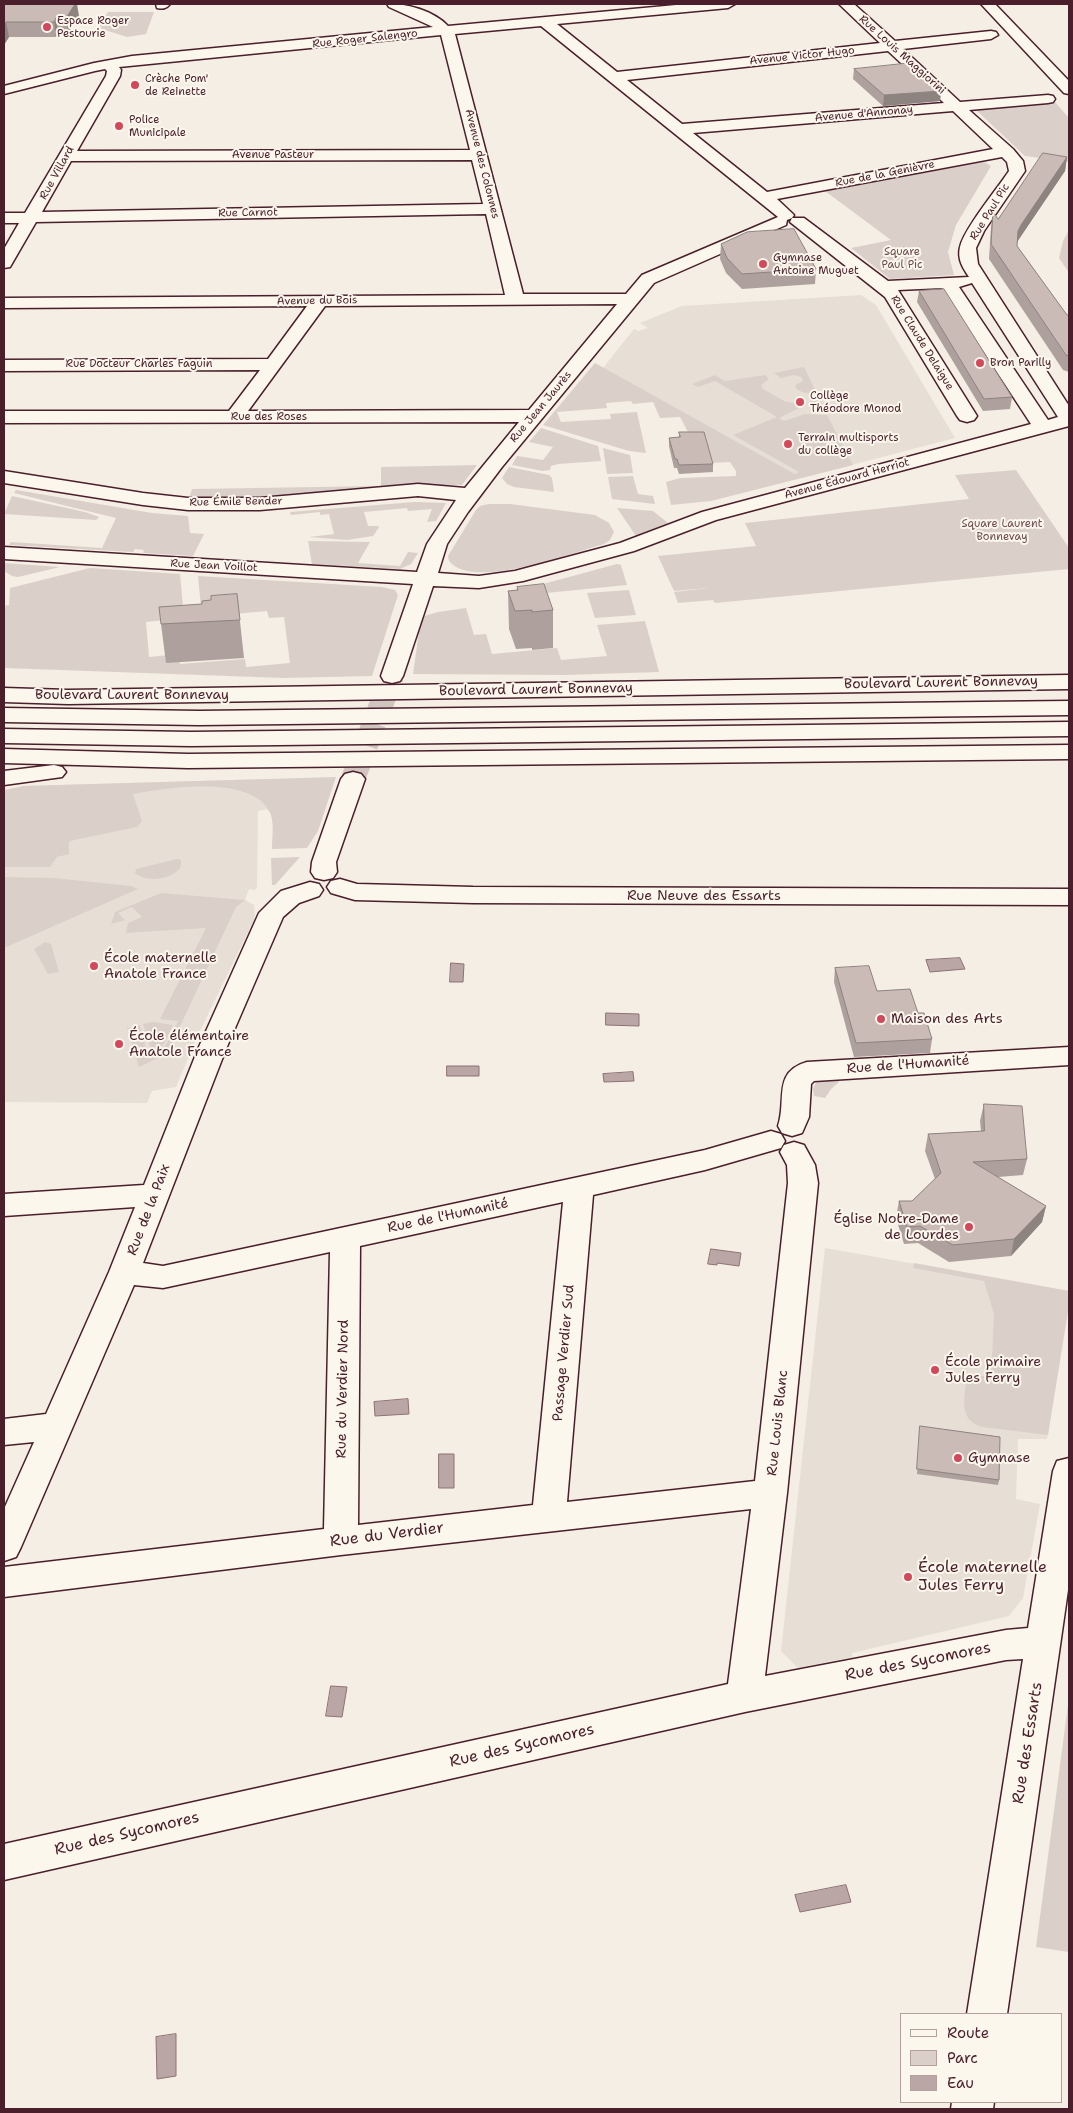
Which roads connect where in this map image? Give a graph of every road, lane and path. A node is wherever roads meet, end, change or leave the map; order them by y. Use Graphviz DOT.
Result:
graph roads {
  1 [pos="394,4"];
  2 [pos="728,4"];
  3 [pos="846,4"];
  4 [pos="988,4"];
  5 [pos="698,5"];
  6 [pos="544,22"];
  7 [pos="446,30"];
  8 [pos="991,35"];
  9 [pos="892,46"];
  10 [pos="108,64"];
  11 [pos="71,73"];
  12 [pos="613,77"];
  13 [pos="109,82"];
  14 [pos="1069,89"];
  15 [pos="4,90"];
  16 [pos="1048,99"];
  17 [pos="958,106"];
  18 [pos="680,130"];
  19 [pos="1007,152"];
  20 [pos="479,155"];
  21 [pos="66,156"];
  22 [pos="764,196"];
  23 [pos="493,209"];
  24 [pos="4,218"];
  25 [pos="30,218"];
  26 [pos="788,219"];
  27 [pos="4,263"];
  28 [pos="979,281"];
  29 [pos="947,282"];
  30 [pos="884,286"];
  31 [pos="515,298"];
  32 [pos="631,299"];
  33 [pos="320,301"];
  34 [pos="4,302"];
  35 [pos="274,364"];
  36 [pos="4,365"];
  37 [pos="1048,385"];
  38 [pos="1016,387"];
  39 [pos="534,416"];
  40 [pos="967,416"];
  41 [pos="4,417"];
  42 [pos="234,417"];
  43 [pos="1069,420"];
  44 [pos="1043,427"];
  45 [pos="1069,432"];
  46 [pos="4,477"];
  47 [pos="470,494"];
  48 [pos="628,547"];
  49 [pos="4,553"];
  50 [pos="424,578"];
  51 [pos="1069,673"];
  52 [pos="392,676"];
  53 [pos="4,679"];
  54 [pos="1069,682"];
  55 [pos="945,683"];
  56 [pos="4,695"];
  57 [pos="235,695"];
  58 [pos="1069,708"];
  59 [pos="4,715"];
  60 [pos="1069,729"];
  61 [pos="4,736"];
  62 [pos="1069,752"];
  63 [pos="4,756"];
  64 [pos="490,759"];
  65 [pos="4,778"];
  66 [pos="353,780"];
  67 [pos="325,883"];
  68 [pos="1069,897"];
  69 [pos="1069,1056"];
  70 [pos="785,1140"];
  71 [pos="579,1188"];
  72 [pos="155,1195"];
  73 [pos="4,1205"];
  74 [pos="345,1238"];
  75 [pos="124,1272"];
  76 [pos="58,1426"];
  77 [pos="4,1432"];
  78 [pos="1069,1471"];
  79 [pos="770,1493"];
  80 [pos="549,1517"];
  81 [pos="341,1541"];
  82 [pos="4,1546"];
  83 [pos="4,1582"];
  84 [pos="1043,1646"];
  85 [pos="745,1696"];
  86 [pos="4,1862"];
  87 [pos="987,2013"];
  1 -- 7 [label="main road"];
  2 -- 5 [label="main road, Rue Roger Salengro"];
  3 -- 9 [label="main road, Rue Louis Maggiorini"];
  4 -- 14 [label="main road"];
  5 -- 6 [label="main road, Rue Roger Salengro"];
  6 -- 7 [label="main road, Rue Roger Salengro"];
  6 -- 12 [label="main road"];
  7 -- 10 [label="main road, Rue Roger Salengro"];
  7 -- 20 [label="main road, Avenue des Colonnes"];
  8 -- 9 [label="main road, Avenue Victor Hugo"];
  9 -- 12 [label="main road, Avenue Victor Hugo"];
  9 -- 17 [label="main road, Rue Louis Maggiorini"];
  10 -- 11 [label="main road, Rue Roger Salengro"];
  10 -- 13 [label="main road"];
  11 -- 13 [label="main road"];
  11 -- 15 [label="main road, Rue Roger Salengro"];
  12 -- 18 [label="main road"];
  13 -- 21 [label="main road, Rue Villard"];
  16 -- 17 [label="main road, Avenue d'Annonay"];
  17 -- 18 [label="main road, Avenue d'Annonay"];
  17 -- 19 [label="main road, Rue Paul Pic"];
  18 -- 22 [label="main road"];
  19 -- 22 [label="main road, Rue de la Genièvre"];
  19 -- 28 [label="main road, Rue Paul Pic"];
  20 -- 21 [label="main road, Avenue Pasteur"];
  20 -- 23 [label="main road, Avenue des Colonnes"];
  21 -- 25 [label="main road, Rue Villard"];
  22 -- 26 [label="main road"];
  23 -- 25 [label="main road, Rue Carnot"];
  23 -- 31 [label="main road, Avenue des Colonnes"];
  24 -- 25 [label="main road, Rue Carnot"];
  25 -- 27 [label="main road, Rue Villard"];
  26 -- 30 [label="main road, Rue Claude Delaigue"];
  26 -- 32 [label="main road, Rue Jean Jaurès"];
  28 -- 29 [label="main road"];
  28 -- 37 [label="main road, Rue Paul Pic"];
  29 -- 30 [label="main road"];
  29 -- 38 [label="main road"];
  30 -- 40 [label="main road, Rue Claude Delaigue"];
  31 -- 32 [label="main road, Avenue du Bois"];
  31 -- 33 [label="main road, Avenue du Bois"];
  32 -- 39 [label="main road, Rue Jean Jaurès"];
  33 -- 34 [label="main road, Avenue du Bois"];
  33 -- 35 [label="main road"];
  35 -- 36 [label="main road, Rue Docteur Charles Faguin"];
  35 -- 42 [label="main road"];
  37 -- 38 [label="main road"];
  37 -- 43 [label="main road, Rue Paul Pic"];
  38 -- 44 [label="main road"];
  39 -- 42 [label="main road, Rue des Roses"];
  39 -- 47 [label="main road, Rue Jean Jaurès"];
  41 -- 42 [label="main road, Rue des Roses"];
  43 -- 44 [label="main road, Avenue Édouard Herriot"];
  44 -- 48 [label="main road, Avenue Édouard Herriot"];
  45 -- 48 [label="main road, Avenue Édouard Herriot"];
  46 -- 47 [label="main road, Rue Émile Bender"];
  47 -- 50 [label="main road, Rue Jean Jaurès"];
  48 -- 50 [label="main road, Avenue Édouard Herriot"];
  49 -- 50 [label="main road, Rue Jean Voillot"];
  50 -- 52 [label="main road, Rue Jean Jaurès"];
  51 -- 55 [label="main road"];
  53 -- 57 [label="main road"];
  54 -- 55 [label="main road, Boulevard Laurent Bonnevay"];
  55 -- 57 [label="main road, Boulevard Laurent Bonnevay"];
  56 -- 57 [label="main road, Boulevard Laurent Bonnevay"];
  58 -- 59 [label="main road"];
  60 -- 61 [label="main road"];
  62 -- 64 [label="main road"];
  63 -- 64 [label="main road"];
  64 -- 65 [label="main road"];
  66 -- 67 [label="main road"];
  67 -- 68 [label="main road, Rue Neuve des Essarts"];
  67 -- 72 [label="main road, Rue de la Paix"];
  69 -- 70 [label="main road, Rue de l'Humanité"];
  70 -- 71 [label="main road, Rue de l'Humanité"];
  70 -- 79 [label="main road, Rue Louis Blanc"];
  71 -- 74 [label="main road, Rue de l'Humanité"];
  71 -- 80 [label="main road, Passage Verdier Sud"];
  72 -- 73 [label="main road"];
  72 -- 75 [label="main road, Rue de la Paix"];
  74 -- 75 [label="main road, Rue de l'Humanité"];
  74 -- 81 [label="main road, Rue du Verdier Nord"];
  75 -- 76 [label="main road, Rue de la Paix"];
  76 -- 77 [label="main road"];
  76 -- 82 [label="main road, Rue de la Paix"];
  78 -- 84 [label="main road, Rue des Essarts"];
  79 -- 80 [label="main road, Rue du Verdier"];
  79 -- 85 [label="main road, Rue Louis Blanc"];
  80 -- 81 [label="main road, Rue du Verdier"];
  81 -- 83 [label="main road, Rue du Verdier"];
  84 -- 85 [label="main road, Rue des Sycomores"];
  84 -- 87 [label="main road, Rue des Essarts"];
  85 -- 86 [label="main road, Rue des Sycomores"];
}
